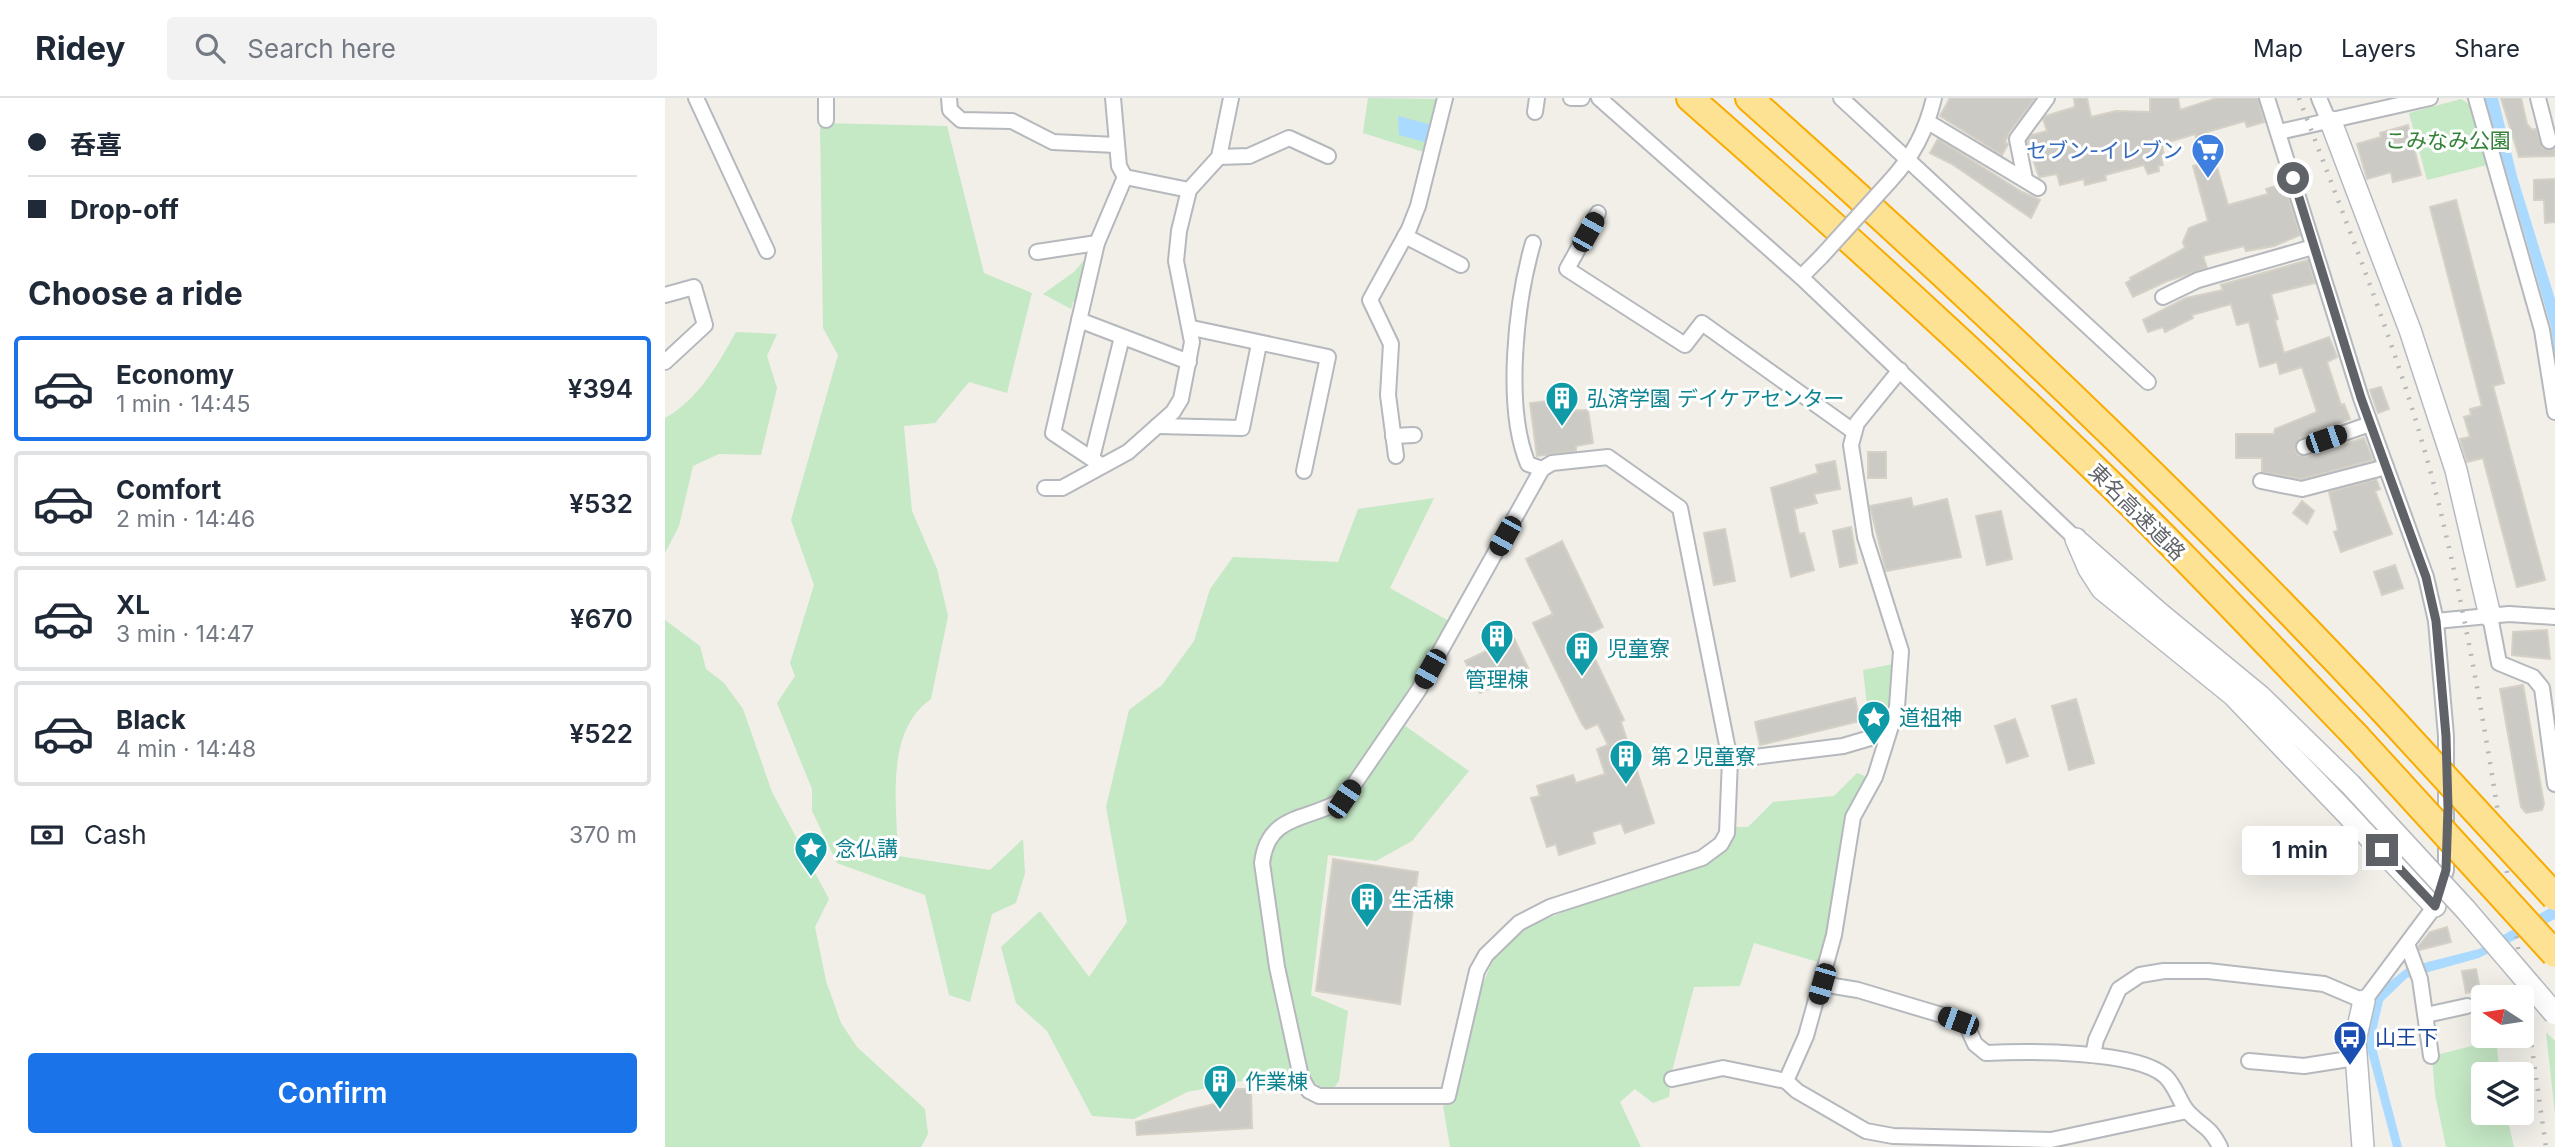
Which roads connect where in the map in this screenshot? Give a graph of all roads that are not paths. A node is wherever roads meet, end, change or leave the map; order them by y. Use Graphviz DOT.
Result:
graph roads {
  1 [pos="696,98"];
  2 [pos="826,98"];
  3 [pos="949,98"];
  4 [pos="1113,98"];
  5 [pos="1231,98"];
  6 [pos="1445,98"];
  7 [pos="1571,98"];
  8 [pos="1582,98"];
  9 [pos="1599,98"];
  10 [pos="1690,98"];
  11 [pos="1749,98"];
  12 [pos="1841,98"];
  13 [pos="1934,98"];
  14 [pos="2046,98"];
  15 [pos="2267,98"];
  16 [pos="2319,98"];
  17 [pos="2430,98"];
  18 [pos="2476,98"];
  19 [pos="2537,98"];
  20 [pos="2386,103"];
  21 [pos="826,120"];
  22 [pos="1928,122"];
  23 [pos="2330,122"];
  24 [pos="2279,132"];
  25 [pos="2549,141"];
  26 [pos="1116,145"];
  27 [pos="1328,156"];
  28 [pos="1219,157"];
  29 [pos="1910,159"];
  30 [pos="1125,177"];
  31 [pos="2025,179"];
  32 [pos="2038,188"];
  33 [pos="1189,190"];
  34 [pos="1598,213"];
  35 [pos="1405,236"];
  36 [pos="1097,243"];
  37 [pos="1532,243"];
  38 [pos="2313,247"];
  39 [pos="767,251"];
  40 [pos="1037,251"];
  41 [pos="1461,265"];
  42 [pos="1801,277"];
  43 [pos="665,295"];
  44 [pos="2163,297"];
  45 [pos="1079,320"];
  46 [pos="1192,328"];
  47 [pos="2549,330"];
  48 [pos="1122,337"];
  49 [pos="1259,344"];
  50 [pos="665,362"];
  51 [pos="1189,362"];
  52 [pos="1900,370"];
  53 [pos="2148,382"];
  54 [pos="2555,412"];
  55 [pos="2370,424"];
  56 [pos="1157,426"];
  57 [pos="1853,431"];
  58 [pos="1414,435"];
  59 [pos="1393,436"];
  60 [pos="2304,447"];
  61 [pos="1397,456"];
  62 [pos="1096,461"];
  63 [pos="2386,467"];
  64 [pos="1542,469"];
  65 [pos="1304,471"];
  66 [pos="2260,481"];
  67 [pos="1045,488"];
  68 [pos="2076,539"];
  69 [pos="2490,616"];
  70 [pos="2555,617"];
  71 [pos="2436,621"];
  72 [pos="1891,726"];
  73 [pos="1730,760"];
  74 [pos="2555,784"];
  75 [pos="2555,897"];
  76 [pos="2435,906"];
  77 [pos="2407,944"];
  78 [pos="2555,954"];
  79 [pos="1822,984"];
  80 [pos="2364,1001"];
  81 [pos="2467,1006"];
  82 [pos="2555,1014"];
  83 [pos="2425,1015"];
  84 [pos="2093,1055"];
  85 [pos="2431,1056"];
  86 [pos="2355,1058"];
  87 [pos="2249,1061"];
  88 [pos="1672,1079"];
  89 [pos="1786,1081"];
  90 [pos="2187,1111"];
  91 [pos="2051,1143"];
  92 [pos="2220,1147"];
  93 [pos="2363,1147"];
  1 -- 39 [label="street"];
  2 -- 21 [label="street"];
  3 -- 26 [label="street"];
  4 -- 26 [label="street"];
  5 -- 28 [label="street"];
  6 -- 35 [label="street"];
  7 -- 8 [label="street"];
  9 -- 42 [label="street"];
  10 -- 78 [label="highway, 東名高速道路, bridge"];
  11 -- 75 [label="highway, 東名高速道路, bridge"];
  12 -- 29 [label="street"];
  13 -- 22 [label="street"];
  14 -- 31 [label="street"];
  15 -- 24 [label="street"];
  16 -- 23 [label="street"];
  17 -- 20 [label="street"];
  18 -- 47 [label="street"];
  19 -- 25 [label="street"];
  20 -- 23 [label="street"];
  22 -- 29 [label="street"];
  22 -- 31 [label="street"];
  23 -- 24 [label="street"];
  23 -- 69 [label="street"];
  24 -- 38 [label="street"];
  26 -- 30 [label="street"];
  27 -- 28 [label="street"];
  28 -- 33 [label="street"];
  29 -- 42 [label="street, bridge"];
  29 -- 53 [label="street"];
  30 -- 33 [label="street"];
  30 -- 36 [label="street"];
  31 -- 32 [label="street"];
  33 -- 46 [label="street"];
  34 -- 57 [label="street"];
  35 -- 41 [label="street"];
  35 -- 59 [label="street"];
  36 -- 40 [label="street"];
  36 -- 45 [label="street"];
  37 -- 64 [label="street"];
  38 -- 44 [label="street"];
  38 -- 55 [label="street"];
  42 -- 52 [label="street"];
  43 -- 50 [label="street"];
  45 -- 48 [label="street"];
  45 -- 62 [label="street"];
  46 -- 49 [label="street"];
  46 -- 51 [label="street"];
  47 -- 54 [label="street"];
  48 -- 51 [label="street"];
  48 -- 62 [label="street"];
  49 -- 56 [label="street"];
  49 -- 65 [label="street"];
  51 -- 56 [label="street"];
  52 -- 57 [label="street"];
  52 -- 68 [label="street"];
  55 -- 60 [label="street"];
  55 -- 63 [label="street"];
  56 -- 62 [label="street"];
  57 -- 72 [label="street"];
  58 -- 59 [label="street"];
  59 -- 61 [label="street"];
  62 -- 67 [label="street"];
  63 -- 66 [label="street"];
  63 -- 71 [label="street"];
  64 -- 73 [label="street"];
  64 -- 73 [label="street"];
  68 -- 76 [label="street"];
  68 -- 82 [label="street, bridge"];
  69 -- 70 [label="street"];
  69 -- 71 [label="street"];
  69 -- 74 [label="street"];
  71 -- 76 [label="street"];
  72 -- 73 [label="street"];
  72 -- 79 [label="street"];
  76 -- 77 [label="street"];
  77 -- 80 [label="street"];
  77 -- 83 [label="street"];
  79 -- 84 [label="street"];
  79 -- 89 [label="street"];
  80 -- 84 [label="street"];
  80 -- 86 [label="street"];
  81 -- 83 [label="street"];
  83 -- 85 [label="street"];
  84 -- 90 [label="street"];
  86 -- 87 [label="street"];
  86 -- 93 [label="street"];
  88 -- 89 [label="street"];
  89 -- 91 [label="street"];
  90 -- 91 [label="street"];
  90 -- 92 [label="street"];
}
